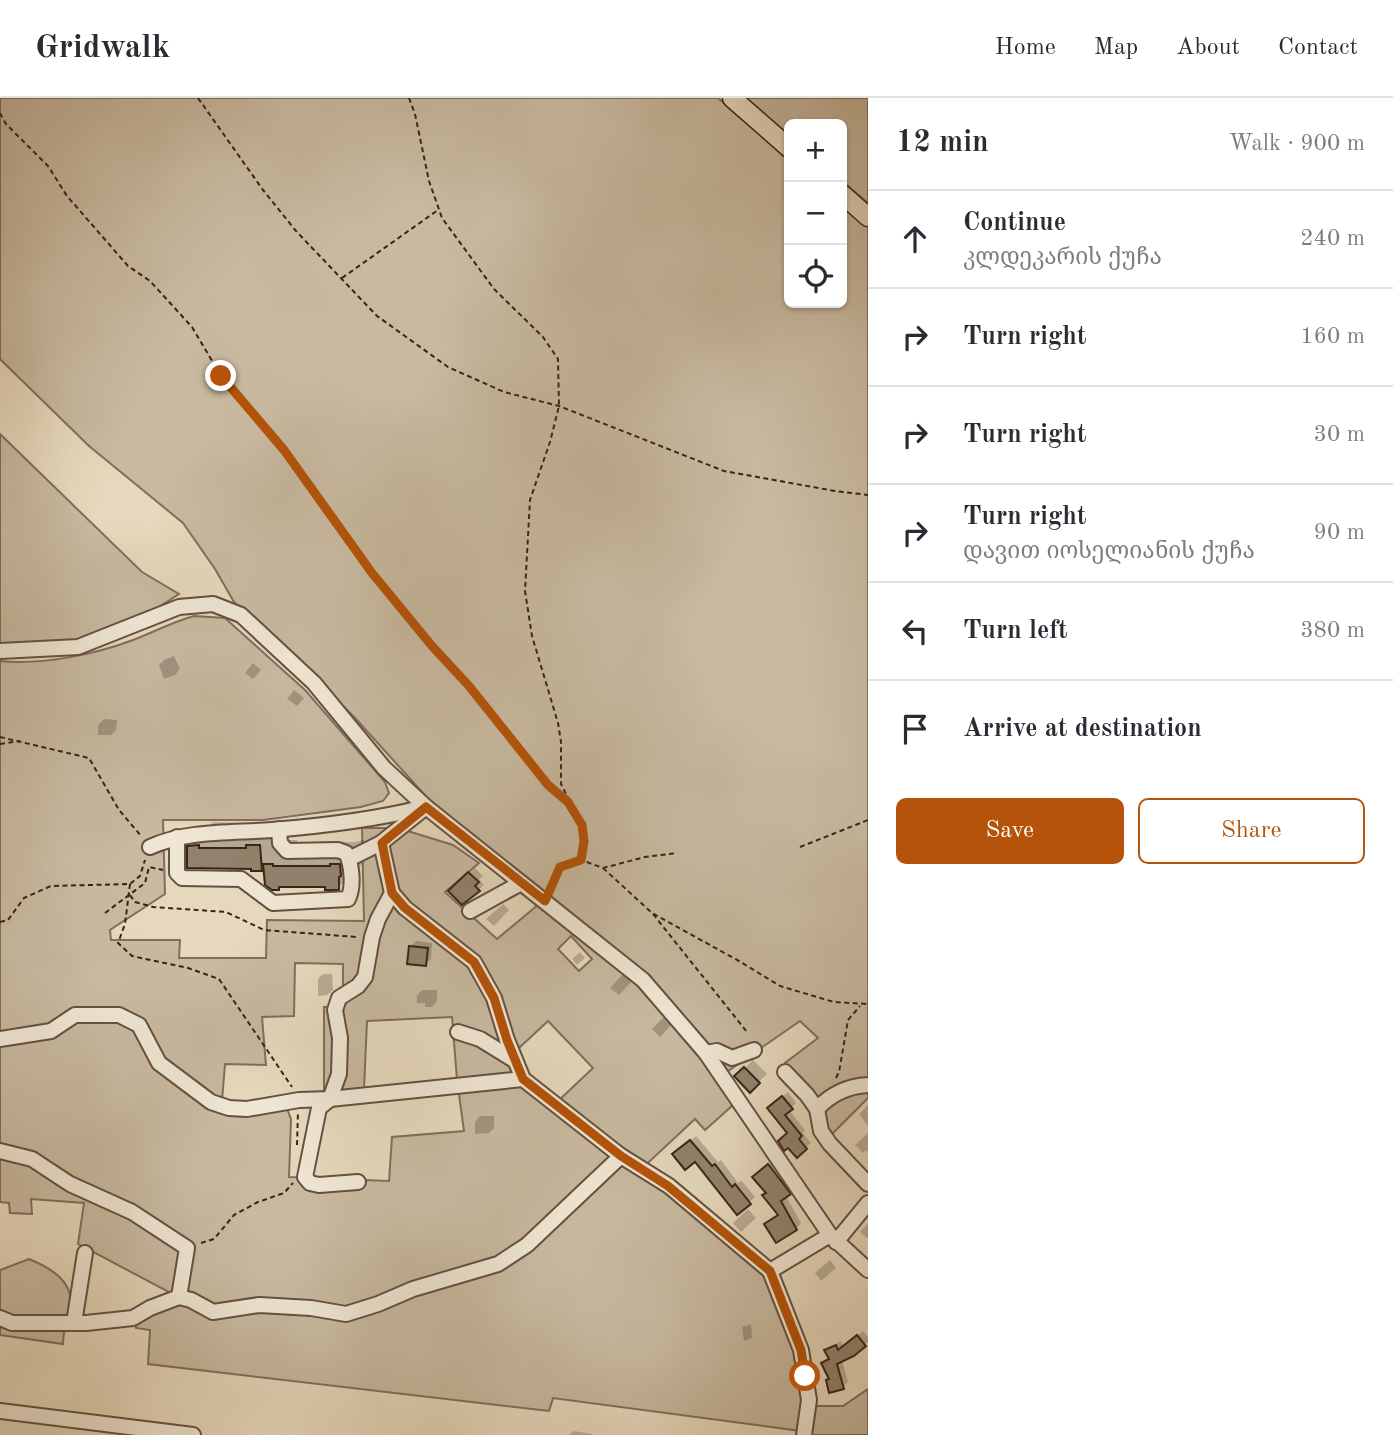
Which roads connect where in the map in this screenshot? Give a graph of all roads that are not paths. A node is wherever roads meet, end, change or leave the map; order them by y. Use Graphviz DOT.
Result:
graph roads {
  1 [pos="732,98"];
  2 [pos="784,144"];
  3 [pos="847,198"];
  4 [pos="868,217"];
  5 [pos="0,651"];
  6 [pos="426,807"];
  7 [pos="279,829"];
  8 [pos="177,837"];
  9 [pos="382,843"];
  10 [pos="150,847"];
  11 [pos="349,859"];
  12 [pos="521,883"];
  13 [pos="392,893"];
  14 [pos="470,911"];
  15 [pos="458,1032"];
  16 [pos="0,1039"];
  17 [pos="754,1050"];
  18 [pos="706,1052"];
  19 [pos="514,1060"];
  20 [pos="785,1072"];
  21 [pos="523,1079"];
  22 [pos="868,1085"];
  23 [pos="330,1099"];
  24 [pos="821,1104"];
  25 [pos="0,1151"];
  26 [pos="621,1156"];
  27 [pos="358,1182"];
  28 [pos="868,1184"];
  29 [pos="868,1203"];
  30 [pos="833,1238"];
  31 [pos="85,1253"];
  32 [pos="868,1270"];
  33 [pos="770,1271"];
  34 [pos="185,1299"];
  35 [pos="0,1318"];
  36 [pos="74,1323"];
  37 [pos="0,1411"];
  38 [pos="192,1435"];
  39 [pos="804,1435"];
  1 -- 2 [label="main road"];
  3 -- 4 [label="main road"];
  5 -- 6 [label="street"];
  6 -- 7 [label="street"];
  6 -- 9 [label="street"];
  6 -- 12 [label="street"];
  7 -- 8 [label="street"];
  7 -- 11 [label="street"];
  8 -- 10 [label="street"];
  8 -- 11 [label="street"];
  9 -- 11 [label="street"];
  9 -- 13 [label="street"];
  12 -- 14 [label="street"];
  12 -- 18 [label="street"];
  13 -- 19 [label="street"];
  13 -- 23 [label="street"];
  15 -- 19 [label="street"];
  16 -- 23 [label="street"];
  17 -- 18 [label="street"];
  18 -- 30 [label="street"];
  19 -- 21 [label="street"];
  20 -- 24 [label="street"];
  21 -- 23 [label="street"];
  21 -- 26 [label="street"];
  22 -- 24 [label="street"];
  23 -- 27 [label="street"];
  24 -- 28 [label="street"];
  25 -- 34 [label="street"];
  26 -- 33 [label="street"];
  26 -- 34 [label="street"];
  29 -- 30 [label="street"];
  30 -- 32 [label="street"];
  30 -- 33 [label="street"];
  31 -- 36 [label="street"];
  33 -- 39 [label="street"];
  34 -- 36 [label="street"];
  35 -- 36 [label="street"];
  37 -- 38 [label="street"];
}
